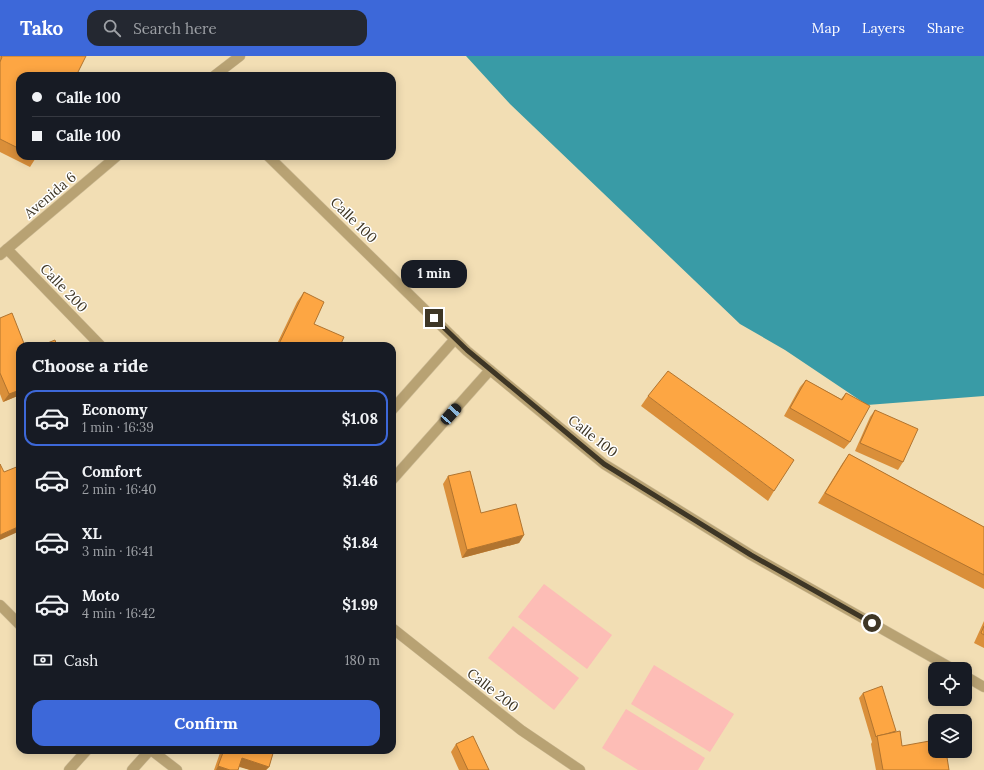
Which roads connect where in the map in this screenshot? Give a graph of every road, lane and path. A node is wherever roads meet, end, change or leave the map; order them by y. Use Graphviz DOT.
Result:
graph roads {
  1 [pos="240,56"];
  2 [pos="219,72"];
  3 [pos="112,160"];
  4 [pos="272,160"];
  5 [pos="4,252"];
  6 [pos="456,339"];
  7 [pos="97,342"];
  8 [pos="490,370"];
  9 [pos="396,406"];
  10 [pos="396,476"];
  11 [pos="0,605"];
  12 [pos="16,621"];
  13 [pos="396,631"];
  14 [pos="940,662"];
  15 [pos="972,680"];
  16 [pos="984,687"];
  17 [pos="83,754"];
  18 [pos="147,754"];
  19 [pos="156,754"];
  20 [pos="69,770"];
  21 [pos="132,770"];
  22 [pos="177,770"];
  23 [pos="580,770"];
  1 -- 2 [label="street"];
  3 -- 5 [label="street, Avenida 6"];
  4 -- 6 [label="street, Calle 100"];
  5 -- 7 [label="street, Calle 200"];
  6 -- 8 [label="street, Calle 100"];
  6 -- 9 [label="street"];
  8 -- 10 [label="street"];
  8 -- 14 [label="street, Calle 100"];
  11 -- 12 [label="street"];
  13 -- 23 [label="street, Calle 200"];
  15 -- 16 [label="street"];
  17 -- 20 [label="street"];
  18 -- 21 [label="street"];
  19 -- 22 [label="street"];
}
